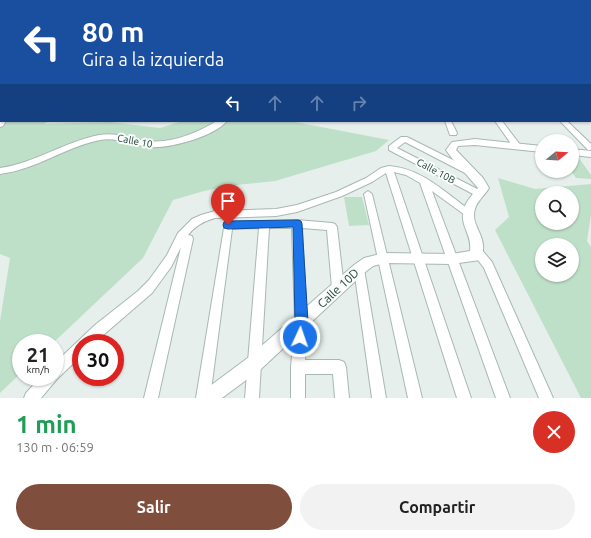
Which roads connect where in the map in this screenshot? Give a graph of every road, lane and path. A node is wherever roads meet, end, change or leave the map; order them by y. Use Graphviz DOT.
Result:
graph roads {
  1 [pos="221,122"];
  2 [pos="448,122"];
  3 [pos="499,122"];
  4 [pos="564,122"];
  5 [pos="454,139"];
  6 [pos="516,146"];
  7 [pos="535,148"];
  8 [pos="591,148"];
  9 [pos="579,153"];
  10 [pos="591,154"];
  11 [pos="389,169"];
  12 [pos="0,171"];
  13 [pos="471,172"];
  14 [pos="424,182"];
  15 [pos="368,194"];
  16 [pos="480,194"];
  17 [pos="468,213"];
  18 [pos="298,224"];
  19 [pos="264,225"];
  20 [pos="188,239"];
  21 [pos="476,254"];
  22 [pos="384,258"];
  23 [pos="452,259"];
  24 [pos="419,260"];
  25 [pos="359,269"];
  26 [pos="338,288"];
  27 [pos="301,322"];
  28 [pos="93,334"];
  29 [pos="72,356"];
  30 [pos="255,363"];
  31 [pos="64,364"];
  32 [pos="298,367"];
  33 [pos="42,386"];
  34 [pos="30,398"];
  35 [pos="151,398"];
  36 [pos="203,398"];
  37 [pos="208,398"];
  38 [pos="252,398"];
  39 [pos="298,398"];
  40 [pos="342,398"];
  41 [pos="379,398"];
  42 [pos="415,398"];
  43 [pos="464,398"];
  44 [pos="503,398"];
  45 [pos="546,398"];
  1 -- 12 [label="street, Calle 10"];
  2 -- 5 [label="street"];
  3 -- 6 [label="street"];
  4 -- 8 [label="street"];
  5 -- 6 [label="street"];
  5 -- 13 [label="street"];
  6 -- 7 [label="street"];
  9 -- 10 [label="street"];
  11 -- 14 [label="street"];
  11 -- 24 [label="street"];
  11 -- 28 [label="street"];
  13 -- 16 [label="street"];
  13 -- 16 [label="street, Calle 10B"];
  14 -- 17 [label="street"];
  14 -- 23 [label="street"];
  15 -- 22 [label="street"];
  16 -- 17 [label="street"];
  17 -- 21 [label="street"];
  18 -- 19 [label="street"];
  18 -- 26 [label="street"];
  18 -- 27 [label="street"];
  19 -- 30 [label="street"];
  19 -- 36 [label="street"];
  20 -- 35 [label="street"];
  21 -- 23 [label="street, Calle 10D"];
  21 -- 45 [label="street"];
  22 -- 24 [label="street, Calle 10D"];
  22 -- 25 [label="street, Calle 10D"];
  22 -- 42 [label="street"];
  23 -- 24 [label="street, Calle 10D"];
  23 -- 44 [label="street"];
  24 -- 43 [label="street"];
  25 -- 26 [label="street, Calle 10D"];
  25 -- 41 [label="street"];
  26 -- 27 [label="street, Calle 10D"];
  27 -- 30 [label="street, Calle 10D"];
  27 -- 32 [label="street"];
  29 -- 31 [label="street"];
  30 -- 37 [label="street, Calle 10D"];
  30 -- 38 [label="street"];
  32 -- 39 [label="street"];
  32 -- 40 [label="street"];
  33 -- 34 [label="street"];
}
